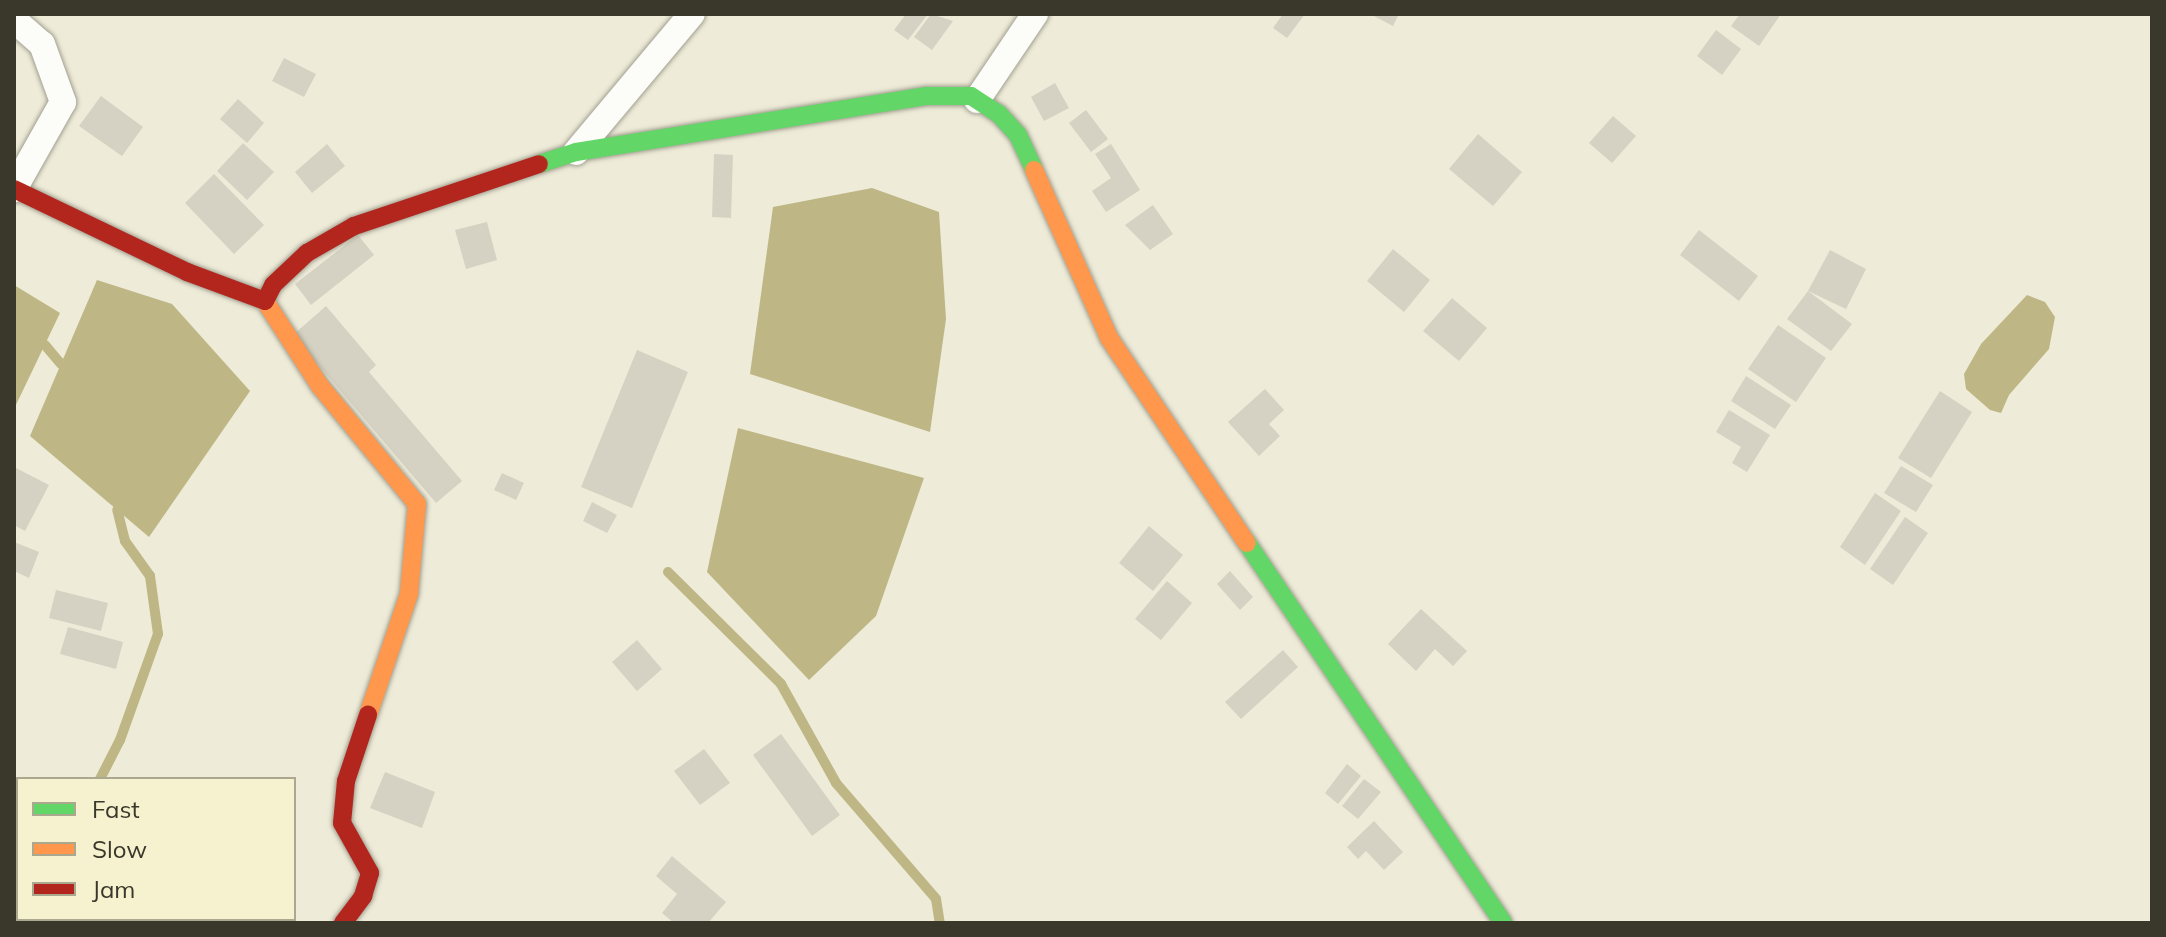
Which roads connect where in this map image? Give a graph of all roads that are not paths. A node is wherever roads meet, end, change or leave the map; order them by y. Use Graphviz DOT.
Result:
graph roads {
  1 [pos="692,14"];
  2 [pos="1035,14"];
  3 [pos="14,20"];
  4 [pos="977,100"];
  5 [pos="576,152"];
  6 [pos="14,189"];
  7 [pos="265,301"];
  8 [pos="343,923"];
  9 [pos="1503,923"];
  1 -- 5 [label="street"];
  2 -- 4 [label="street"];
  3 -- 6 [label="street"];
  4 -- 5 [label="street"];
  4 -- 9 [label="street"];
  5 -- 7 [label="street"];
  6 -- 7 [label="street"];
  7 -- 8 [label="street"];
}
